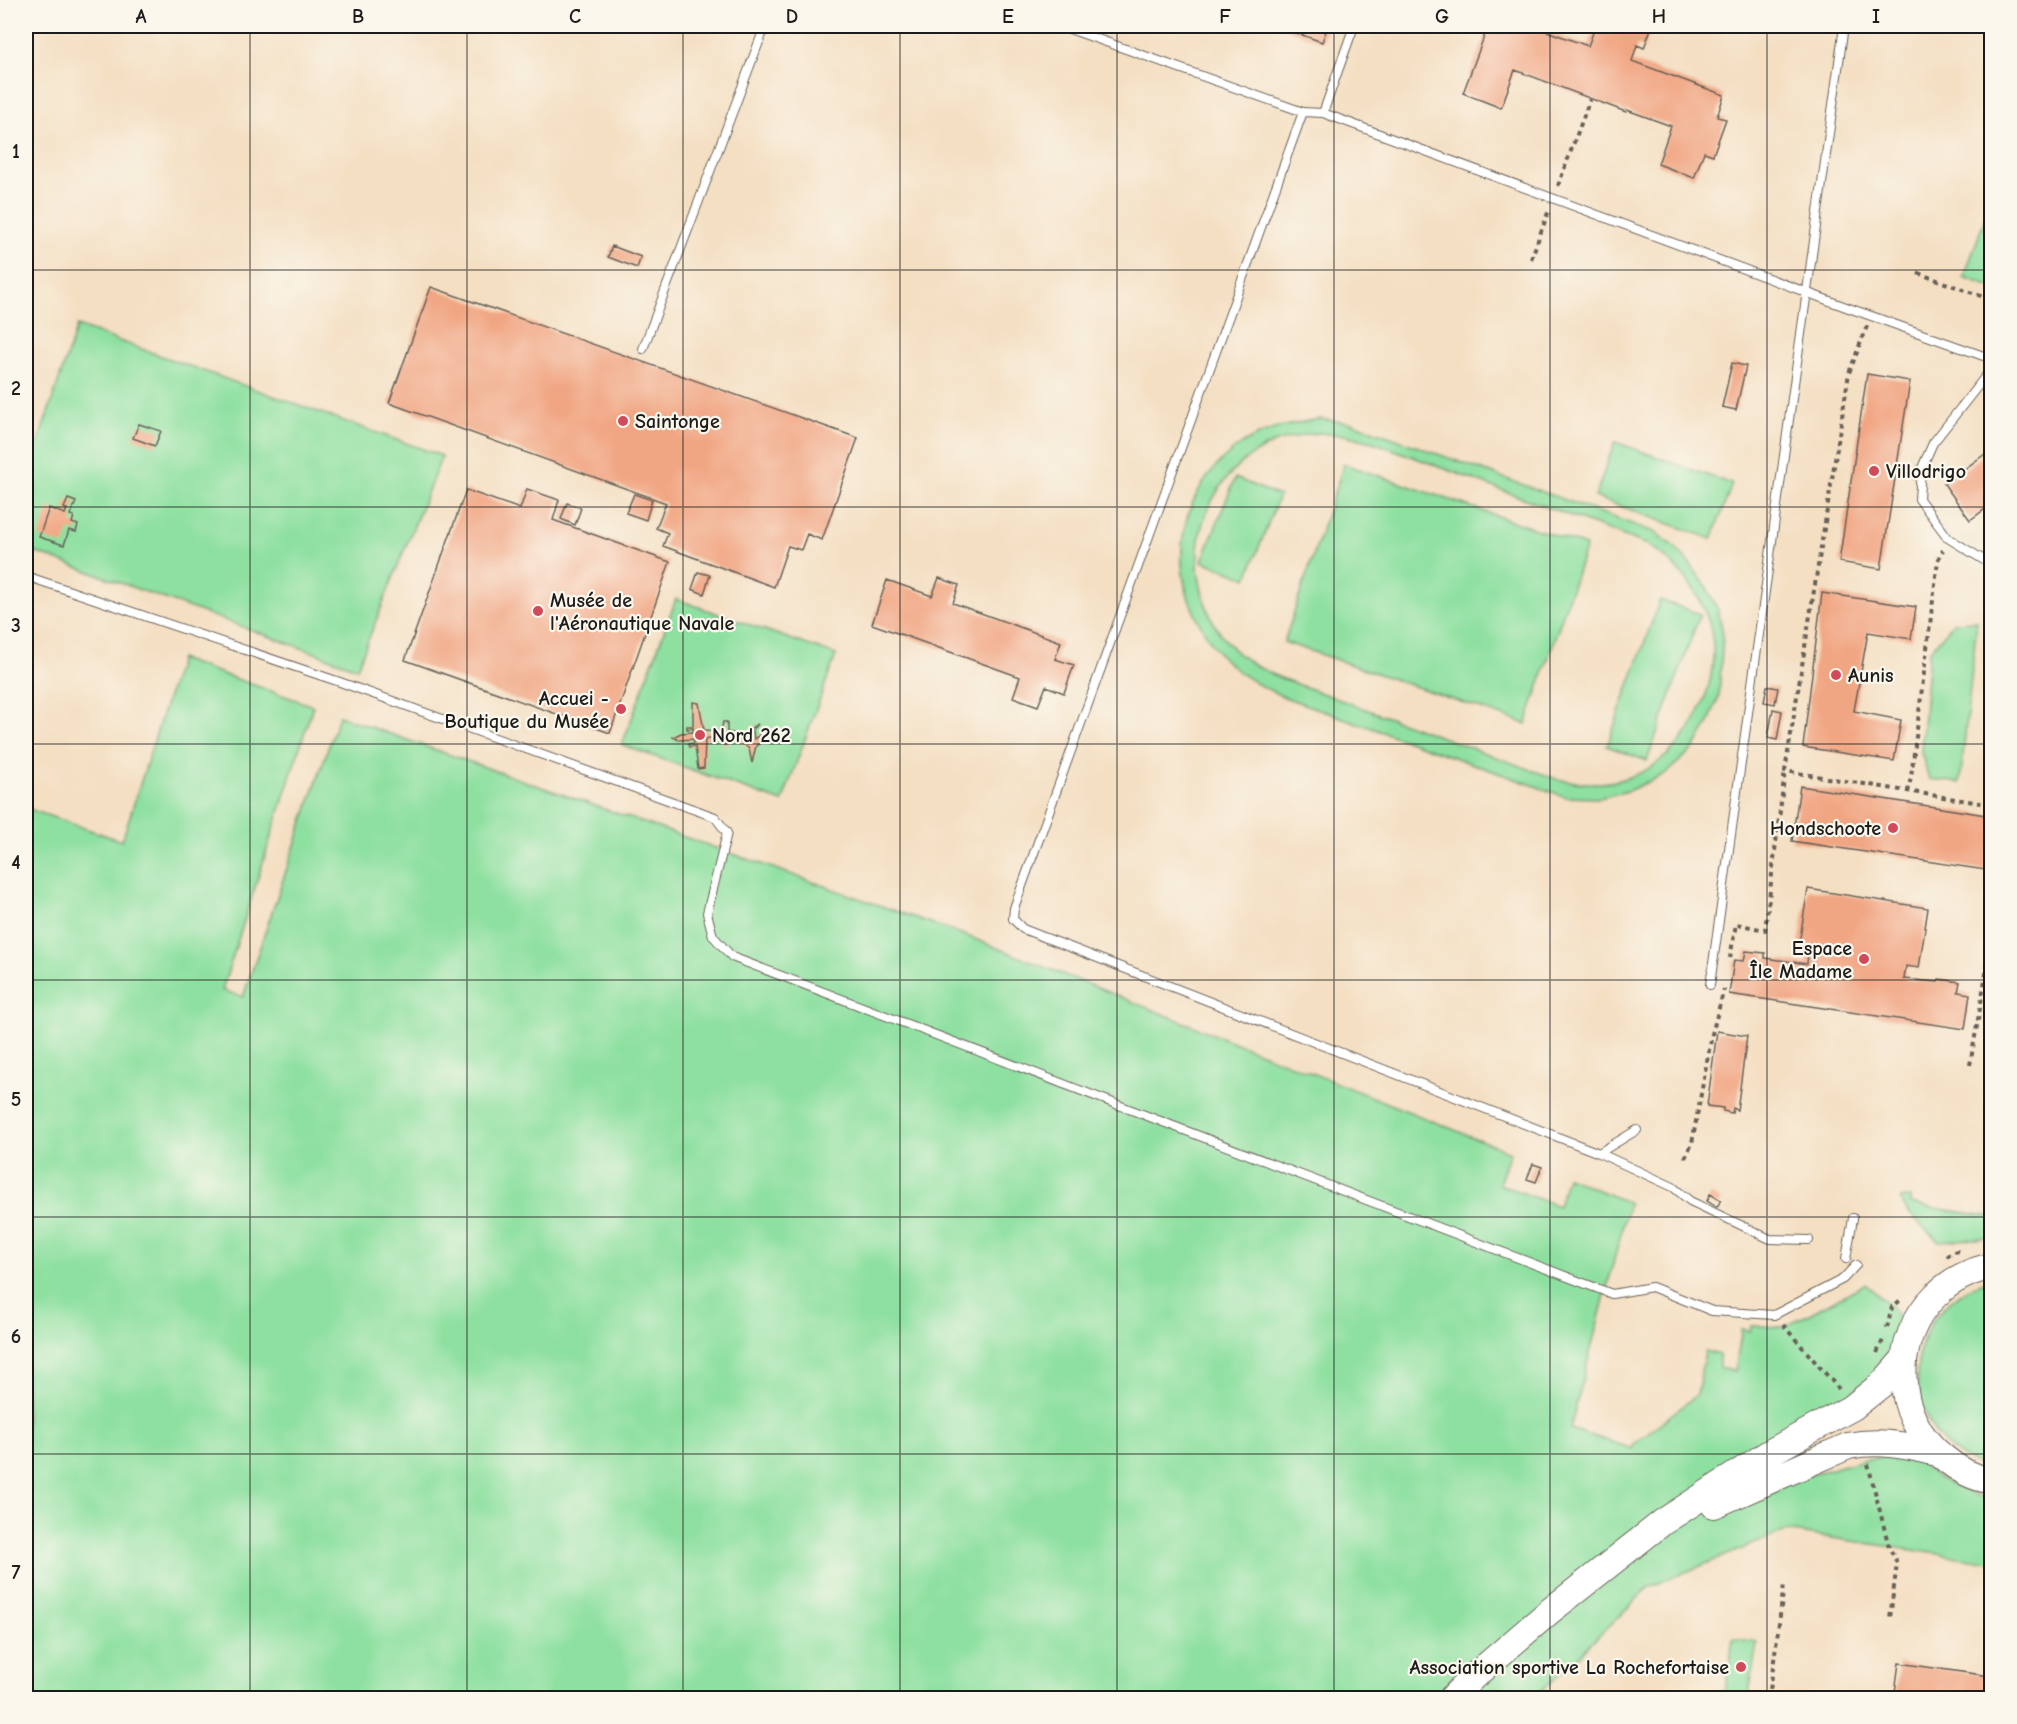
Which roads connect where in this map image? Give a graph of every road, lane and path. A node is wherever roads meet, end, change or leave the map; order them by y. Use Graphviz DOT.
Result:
graph roads {
  1 [pos="765,26"];
  2 [pos="1061,26"];
  3 [pos="1354,26"];
  4 [pos="1844,26"];
  5 [pos="1590,99"];
  6 [pos="1303,112"];
  7 [pos="1323,113"];
  8 [pos="1553,198"];
  9 [pos="1531,259"];
  10 [pos="1918,273"];
  11 [pos="1808,291"];
  12 [pos="1992,300"];
  13 [pos="1871,315"];
  14 [pos="643,349"];
  15 [pos="1992,359"];
  16 [pos="1992,368"];
  17 [pos="1948,538"];
  18 [pos="1992,565"];
  19 [pos="26,576"];
  20 [pos="1785,771"];
  21 [pos="1908,792"];
  22 [pos="1992,805"];
  23 [pos="1992,940"];
  24 [pos="1728,969"];
  25 [pos="1726,980"];
  26 [pos="1710,986"];
  27 [pos="1970,1065"];
  28 [pos="1637,1130"];
  29 [pos="1599,1153"];
  30 [pos="1685,1158"];
  31 [pos="1853,1218"];
  32 [pos="1809,1240"];
  33 [pos="1966,1250"];
  34 [pos="1846,1259"];
  35 [pos="1945,1259"];
  36 [pos="1856,1265"];
  37 [pos="1992,1266"];
  38 [pos="1910,1293"];
  39 [pos="1876,1357"];
  40 [pos="1904,1359"];
  41 [pos="1937,1453"];
  42 [pos="1992,1481"];
  43 [pos="1612,1563"];
  44 [pos="1784,1585"];
  45 [pos="1452,1698"];
  46 [pos="1769,1698"];
  1 -- 14 [label="lane"];
  2 -- 6 [label="lane"];
  3 -- 7 [label="lane"];
  4 -- 11 [label="lane"];
  5 -- 8 [label="path"];
  6 -- 7 [label="lane"];
  6 -- 29 [label="lane"];
  7 -- 8 [label="lane"];
  8 -- 9 [label="path"];
  8 -- 11 [label="lane"];
  10 -- 12 [label="path"];
  11 -- 13 [label="lane"];
  11 -- 26 [label="lane"];
  13 -- 15 [label="lane"];
  13 -- 20 [label="path"];
  16 -- 17 [label="lane"];
  17 -- 18 [label="lane"];
  17 -- 21 [label="path"];
  19 -- 36 [label="lane"];
  20 -- 21 [label="path"];
  20 -- 24 [label="path"];
  21 -- 22 [label="path"];
  23 -- 27 [label="path"];
  25 -- 30 [label="path"];
  28 -- 29 [label="lane"];
  29 -- 32 [label="lane"];
  31 -- 34 [label="lane"];
  33 -- 35 [label="path"];
  37 -- 40 [label="main road"];
  38 -- 39 [label="path"];
  40 -- 41 [label="main road"];
  40 -- 43 [label="main road"];
  41 -- 42 [label="main road"];
  41 -- 43 [label="main road"];
  43 -- 45 [label="main road"];
  44 -- 46 [label="path"];
}
